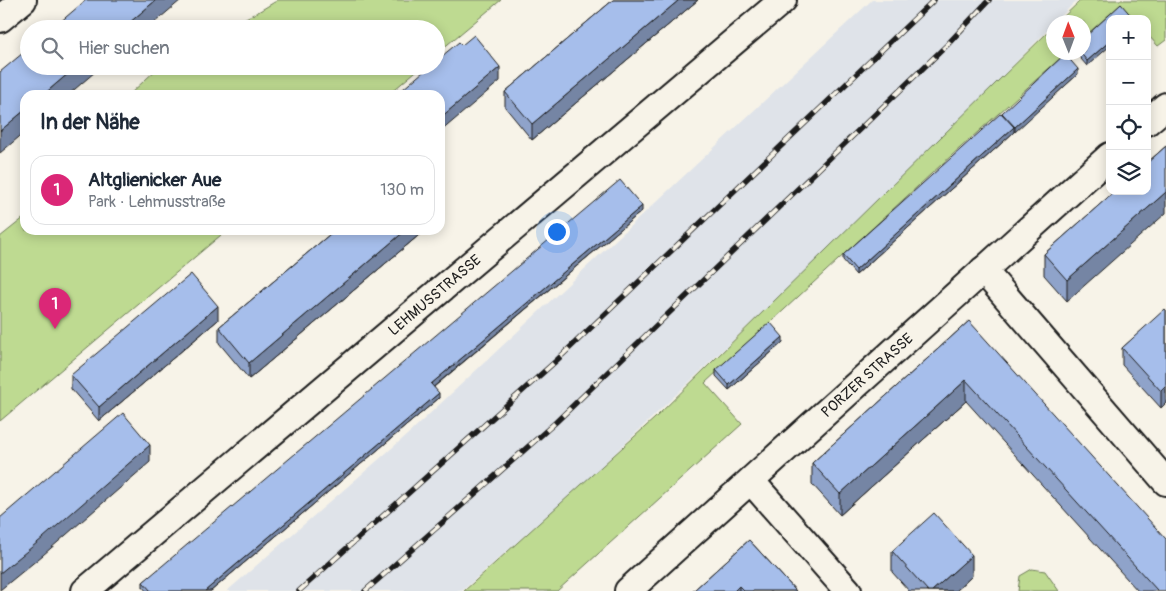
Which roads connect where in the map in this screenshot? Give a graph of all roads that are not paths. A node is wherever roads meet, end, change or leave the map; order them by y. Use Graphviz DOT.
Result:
graph roads {
  1 [pos="23,0"];
  2 [pos="782,0"];
  3 [pos="0,19"];
  4 [pos="1166,106"];
  5 [pos="1151,119"];
  6 [pos="1106,160"];
  7 [pos="983,270"];
  8 [pos="751,481"];
  9 [pos="1166,482"];
  10 [pos="85,591"];
  11 [pos="628,591"];
  12 [pos="848,591"];
  1 -- 3 [label="street"];
  2 -- 10 [label="street, LEHMUSSTRASSE"];
  4 -- 5 [label="street"];
  6 -- 7 [label="street, PORZER STRASSE"];
  7 -- 8 [label="street, PORZER STRASSE"];
  7 -- 9 [label="street"];
  8 -- 11 [label="street, PORZER STRASSE"];
  8 -- 12 [label="street"];
}
